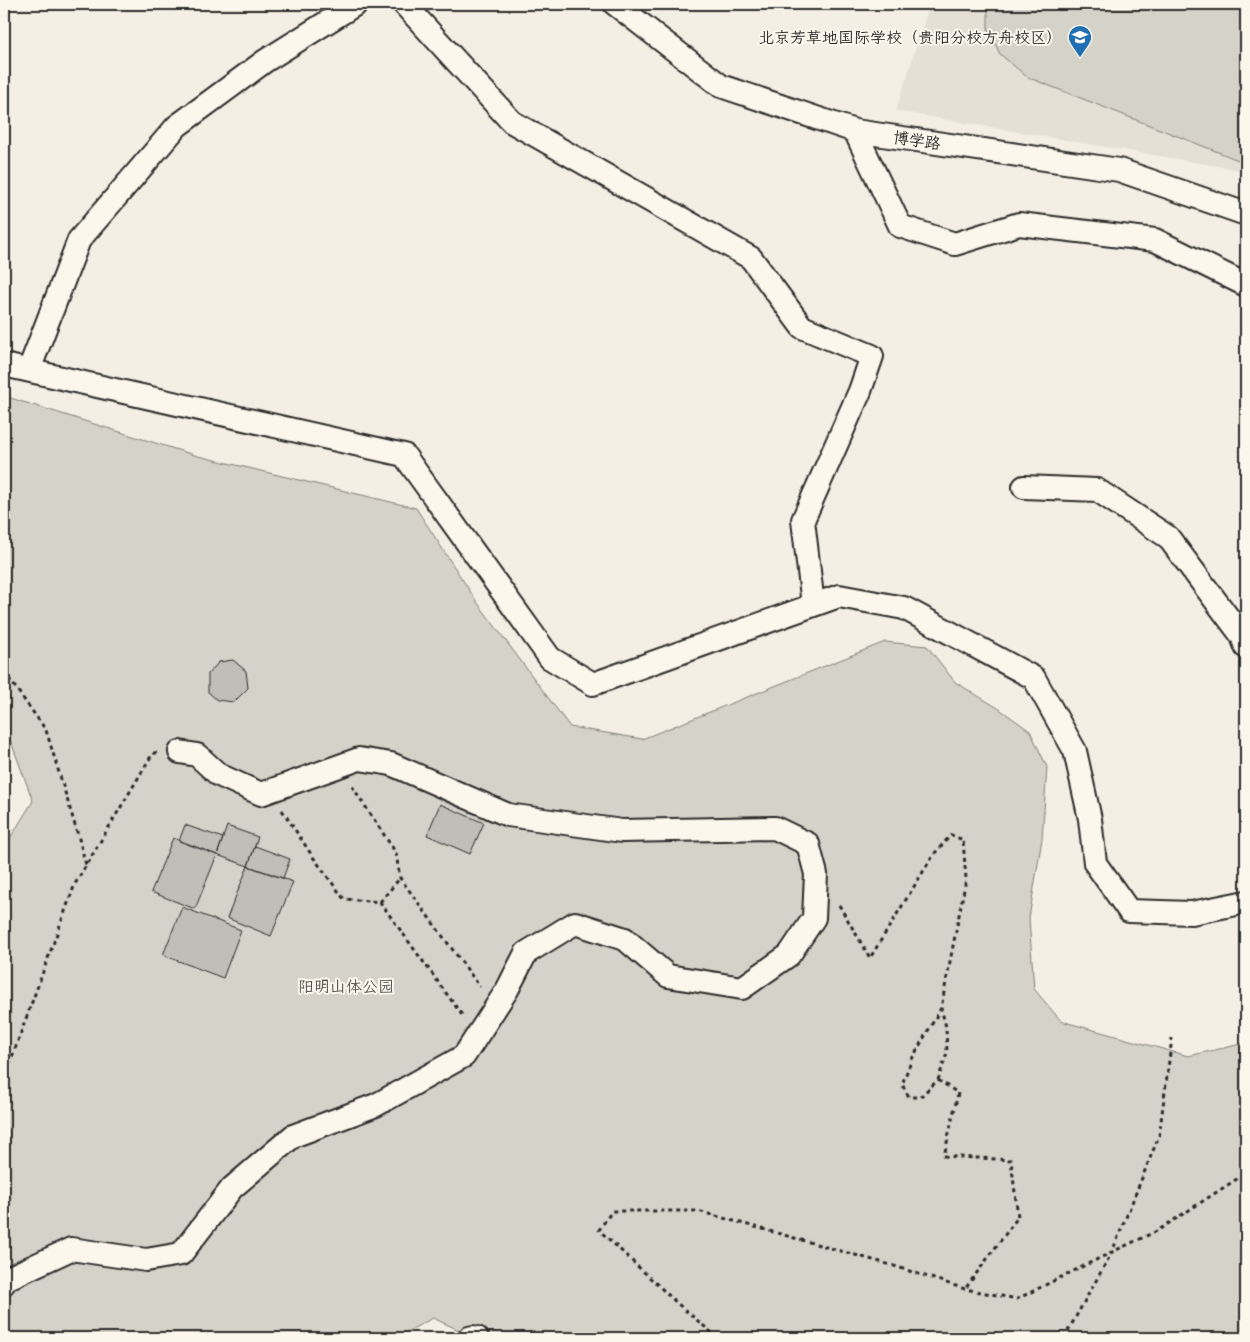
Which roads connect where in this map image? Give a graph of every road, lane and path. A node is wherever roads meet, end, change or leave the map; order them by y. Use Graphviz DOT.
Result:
graph roads {
  1 [pos="356,4"];
  2 [pos="404,4"];
  3 [pos="616,4"];
  4 [pos="855,131"];
  5 [pos="1246,214"];
  6 [pos="1246,285"];
  7 [pos="4,365"];
  8 [pos="29,370"];
  9 [pos="1024,487"];
  10 [pos="813,605"];
  11 [pos="1246,647"];
  12 [pos="4,672"];
  13 [pos="180,752"];
  14 [pos="339,766"];
  15 [pos="270,791"];
  16 [pos="86,866"];
  17 [pos="400,878"];
  18 [pos="816,891"];
  19 [pos="380,902"];
  20 [pos="1246,902"];
  21 [pos="496,1008"];
  22 [pos="941,1008"];
  23 [pos="477,1036"];
  24 [pos="1172,1038"];
  25 [pos="4,1079"];
  26 [pos="938,1080"];
  27 [pos="1246,1173"];
  28 [pos="1112,1252"];
  29 [pos="4,1283"];
  30 [pos="965,1290"];
  31 [pos="469,1338"];
  32 [pos="477,1338"];
  33 [pos="718,1338"];
  34 [pos="1064,1338"];
  1 -- 8 [label="street"];
  2 -- 10 [label="street"];
  3 -- 4 [label="street, 博学路"];
  4 -- 5 [label="street, 博学路"];
  4 -- 6 [label="street"];
  7 -- 8 [label="street"];
  8 -- 10 [label="street"];
  9 -- 11 [label="street"];
  10 -- 20 [label="street"];
  12 -- 16 [label="path"];
  13 -- 15 [label="street"];
  13 -- 16 [label="path"];
  14 -- 15 [label="street"];
  14 -- 17 [label="path"];
  14 -- 18 [label="street"];
  15 -- 19 [label="path"];
  16 -- 25 [label="path"];
  17 -- 19 [label="path"];
  17 -- 21 [label="path"];
  18 -- 21 [label="street"];
  18 -- 22 [label="path"];
  19 -- 23 [label="path"];
  21 -- 23 [label="street"];
  22 -- 26 [label="path"];
  22 -- 26 [label="path"];
  23 -- 29 [label="street"];
  24 -- 28 [label="path"];
  26 -- 30 [label="path"];
  27 -- 28 [label="path"];
  28 -- 30 [label="path"];
  28 -- 34 [label="path"];
  30 -- 33 [label="path"];
  31 -- 32 [label="street"];
}
